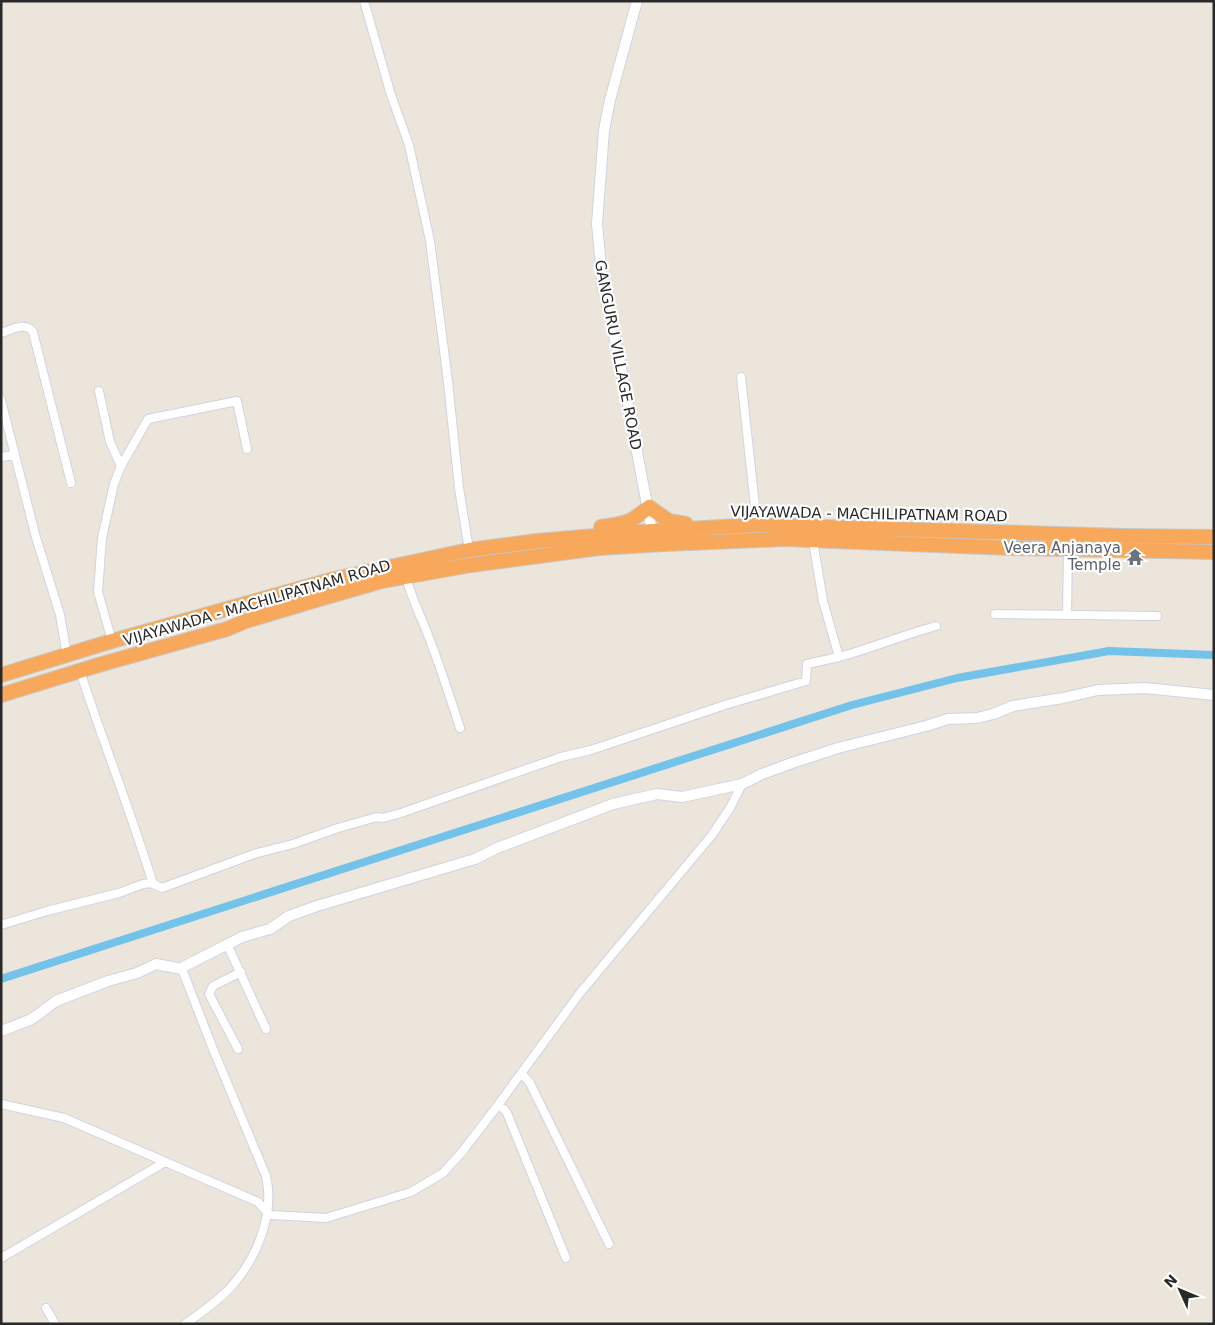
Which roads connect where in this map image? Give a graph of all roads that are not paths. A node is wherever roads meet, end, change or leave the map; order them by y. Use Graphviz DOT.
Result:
graph roads {
  1 [pos="364,1"];
  2 [pos="637,1"];
  3 [pos="1,333"];
  4 [pos="741,377"];
  5 [pos="99,391"];
  6 [pos="1,400"];
  7 [pos="248,449"];
  8 [pos="15,455"];
  9 [pos="1,458"];
  10 [pos="121,466"];
  11 [pos="71,483"];
  12 [pos="649,507"];
  13 [pos="757,525"];
  14 [pos="742,526"];
  15 [pos="652,531"];
  16 [pos="1214,536"];
  17 [pos="771,540"];
  18 [pos="812,541"];
  19 [pos="537,542"];
  20 [pos="1068,549"];
  21 [pos="469,550"];
  22 [pos="1214,552"];
  23 [pos="406,578"];
  24 [pos="995,614"];
  25 [pos="1068,616"];
  26 [pos="1157,616"];
  27 [pos="936,626"];
  28 [pos="112,642"];
  29 [pos="67,655"];
  30 [pos="839,656"];
  31 [pos="80,671"];
  32 [pos="1,675"];
  33 [pos="1,695"];
  34 [pos="1214,695"];
  35 [pos="460,728"];
  36 [pos="742,784"];
  37 [pos="153,884"];
  38 [pos="1,925"];
  39 [pos="227,944"];
  40 [pos="182,970"];
  41 [pos="241,972"];
  42 [pos="266,1029"];
  43 [pos="1,1031"];
  44 [pos="238,1049"];
  45 [pos="522,1074"];
  46 [pos="1,1104"];
  47 [pos="498,1105"];
  48 [pos="165,1162"];
  49 [pos="268,1213"];
  50 [pos="609,1244"];
  51 [pos="1,1258"];
  52 [pos="566,1258"];
  53 [pos="46,1308"];
  54 [pos="54,1324"];
  55 [pos="185,1324"];
  1 -- 21 [label="street"];
  2 -- 12 [label="street, GANGURU VILLAGE ROAD"];
  3 -- 11 [label="street"];
  4 -- 13 [label="street"];
  5 -- 10 [label="street"];
  6 -- 8 [label="street"];
  7 -- 10 [label="street"];
  8 -- 9 [label="street"];
  8 -- 29 [label="street"];
  10 -- 28 [label="street"];
  12 -- 14 [label="highway"];
  12 -- 15 [label="street, GANGURU VILLAGE ROAD"];
  12 -- 19 [label="highway"];
  13 -- 14 [label="highway, VIJAYAWADA - MACHILIPATNAM ROAD"];
  13 -- 16 [label="highway, VIJAYAWADA - MACHILIPATNAM ROAD"];
  14 -- 15 [label="highway, VIJAYAWADA - MACHILIPATNAM ROAD"];
  15 -- 17 [label="highway"];
  15 -- 19 [label="highway, VIJAYAWADA - MACHILIPATNAM ROAD"];
  17 -- 18 [label="highway, VIJAYAWADA - MACHILIPATNAM ROAD"];
  17 -- 23 [label="highway, VIJAYAWADA - MACHILIPATNAM ROAD"];
  18 -- 20 [label="highway, VIJAYAWADA - MACHILIPATNAM ROAD"];
  18 -- 30 [label="street"];
  19 -- 21 [label="highway, VIJAYAWADA - MACHILIPATNAM ROAD"];
  20 -- 22 [label="highway, VIJAYAWADA - MACHILIPATNAM ROAD"];
  20 -- 25 [label="street"];
  21 -- 28 [label="highway, VIJAYAWADA - MACHILIPATNAM ROAD"];
  23 -- 31 [label="highway, VIJAYAWADA - MACHILIPATNAM ROAD"];
  23 -- 35 [label="street"];
  24 -- 25 [label="street"];
  25 -- 26 [label="street"];
  27 -- 30 [label="street"];
  28 -- 29 [label="highway, VIJAYAWADA - MACHILIPATNAM ROAD"];
  29 -- 32 [label="highway, VIJAYAWADA - MACHILIPATNAM ROAD"];
  30 -- 37 [label="street"];
  31 -- 33 [label="highway, VIJAYAWADA - MACHILIPATNAM ROAD"];
  31 -- 37 [label="street"];
  34 -- 36 [label="street"];
  36 -- 39 [label="street"];
  36 -- 45 [label="street"];
  37 -- 38 [label="street"];
  39 -- 40 [label="street"];
  39 -- 41 [label="street"];
  40 -- 43 [label="street"];
  40 -- 49 [label="street"];
  41 -- 42 [label="street"];
  41 -- 44 [label="street"];
  45 -- 47 [label="street"];
  45 -- 50 [label="street"];
  46 -- 48 [label="street"];
  47 -- 49 [label="street"];
  47 -- 52 [label="street"];
  48 -- 49 [label="street"];
  48 -- 51 [label="street"];
  49 -- 55 [label="street"];
  53 -- 54 [label="street"];
}
